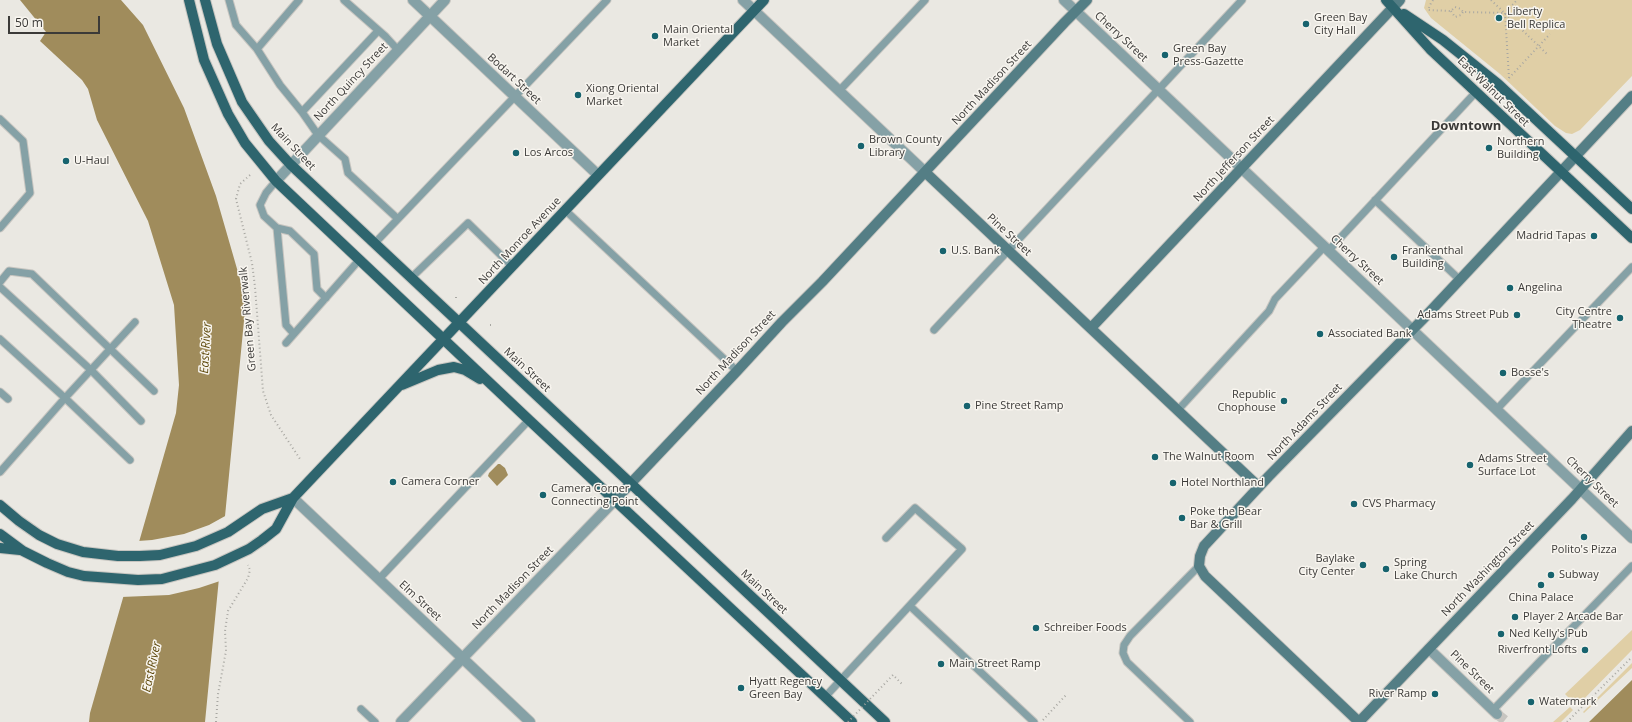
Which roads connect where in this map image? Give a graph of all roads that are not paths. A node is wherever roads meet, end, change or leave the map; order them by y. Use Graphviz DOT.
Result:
graph roads {
  1 [pos="189,0"];
  2 [pos="206,0"];
  3 [pos="229,0"];
  4 [pos="299,0"];
  5 [pos="344,0"];
  6 [pos="413,0"];
  7 [pos="445,0"];
  8 [pos="607,0"];
  9 [pos="743,0"];
  10 [pos="764,0"];
  11 [pos="925,0"];
  12 [pos="1064,0"];
  13 [pos="1087,0"];
  14 [pos="1242,0"];
  15 [pos="1386,0"];
  16 [pos="1397,4"];
  17 [pos="754,10"];
  18 [pos="1076,12"];
  19 [pos="430,16"];
  20 [pos="378,31"];
  21 [pos="257,49"];
  22 [pos="398,50"];
  23 [pos="1159,89"];
  24 [pos="839,90"];
  25 [pos="1476,92"];
  26 [pos="515,96"];
  27 [pos="1632,96"];
  28 [pos="302,112"];
  29 [pos="0,119"];
  30 [pos="318,135"];
  31 [pos="1576,156"];
  32 [pos="290,164"];
  33 [pos="1242,168"];
  34 [pos="925,172"];
  35 [pos="1561,172"];
  36 [pos="598,175"];
  37 [pos="276,181"];
  38 [pos="1375,200"];
  39 [pos="1632,209"];
  40 [pos="565,210"];
  41 [pos="398,219"];
  42 [pos="0,228"];
  43 [pos="277,228"];
  44 [pos="1632,238"];
  45 [pos="374,244"];
  46 [pos="1327,248"];
  47 [pos="1009,250"];
  48 [pos="360,259"];
  49 [pos="512,266"];
  50 [pos="1632,267"];
  51 [pos="411,278"];
  52 [pos="1460,280"];
  53 [pos="0,282"];
  54 [pos="0,287"];
  55 [pos="326,298"];
  56 [pos="135,322"];
  57 [pos="459,322"];
  58 [pos="1091,328"];
  59 [pos="1413,329"];
  60 [pos="934,330"];
  61 [pos="294,334"];
  62 [pos="0,338"];
  63 [pos="444,339"];
  64 [pos="286,343"];
  65 [pos="111,349"];
  66 [pos="91,370"];
  67 [pos="738,371"];
  68 [pos="398,386"];
  69 [pos="494,387"];
  70 [pos="154,391"];
  71 [pos="0,392"];
  72 [pos="65,398"];
  73 [pos="8,399"];
  74 [pos="1497,409"];
  75 [pos="1177,411"];
  76 [pos="528,420"];
  77 [pos="141,421"];
  78 [pos="1632,431"];
  79 [pos="130,460"];
  80 [pos="0,472"];
  81 [pos="631,483"];
  82 [pos="1259,487"];
  83 [pos="1581,488"];
  84 [pos="293,498"];
  85 [pos="615,500"];
  86 [pos="0,505"];
  87 [pos="0,534"];
  88 [pos="886,538"];
  89 [pos="1632,538"];
  90 [pos="0,548"];
  91 [pos="23,551"];
  92 [pos="1199,566"];
  93 [pos="1632,566"];
  94 [pos="379,579"];
  95 [pos="910,606"];
  96 [pos="1429,648"];
  97 [pos="463,658"];
  98 [pos="841,680"];
  99 [pos="825,697"];
  100 [pos="361,709"];
  101 [pos="1494,710"];
  102 [pos="375,722"];
  103 [pos="401,722"];
  104 [pos="530,722"];
  105 [pos="852,722"];
  106 [pos="885,722"];
  107 [pos="1034,722"];
  108 [pos="1190,722"];
  109 [pos="1359,722"];
  1 -- 37 [label="main road"];
  2 -- 32 [label="main road, Main Street"];
  3 -- 21 [label="lane"];
  4 -- 21 [label="lane"];
  5 -- 20 [label="lane"];
  6 -- 19 [label="street, Bodart Street"];
  7 -- 19 [label="street, North Quincy Street"];
  8 -- 26 [label="lane"];
  9 -- 17 [label="street, Pine Street"];
  10 -- 17 [label="main road, North Monroe Avenue"];
  11 -- 24 [label="lane"];
  12 -- 18 [label="street, Cherry Street"];
  13 -- 18 [label="street, North Madison Street"];
  14 -- 23 [label="lane"];
  15 -- 16 [label="main road, East Walnut Street"];
  16 -- 25 [label="main road, East Walnut Street"];
  16 -- 31 [label="main road, East Walnut Street"];
  16 -- 33 [label="street, North Jefferson Street"];
  17 -- 24 [label="street, Pine Street"];
  17 -- 36 [label="main road, North Monroe Avenue"];
  18 -- 23 [label="street, Cherry Street"];
  18 -- 34 [label="street, North Madison Street"];
  19 -- 22 [label="street, North Quincy Street"];
  19 -- 26 [label="street, Bodart Street"];
  20 -- 22 [label="lane"];
  20 -- 28 [label="lane"];
  21 -- 28 [label="lane"];
  22 -- 30 [label="street, North Quincy Street"];
  23 -- 33 [label="street, Cherry Street"];
  23 -- 47 [label="lane"];
  24 -- 34 [label="street, Pine Street"];
  25 -- 35 [label="main road, East Walnut Street"];
  25 -- 38 [label="lane"];
  26 -- 36 [label="street, Bodart Street"];
  26 -- 41 [label="lane"];
  27 -- 31 [label="street, North Adams Street"];
  28 -- 30 [label="lane"];
  29 -- 42 [label="lane"];
  30 -- 32 [label="street, North Quincy Street"];
  30 -- 41 [label="lane"];
  31 -- 35 [label="street, North Adams Street"];
  31 -- 39 [label="main road, East Walnut Street"];
  32 -- 37 [label="street, North Quincy Street"];
  32 -- 45 [label="main road, Main Street"];
  33 -- 46 [label="street, Cherry Street"];
  33 -- 58 [label="street, North Jefferson Street"];
  34 -- 47 [label="street, Pine Street"];
  34 -- 67 [label="street, North Madison Street"];
  35 -- 44 [label="main road, East Walnut Street"];
  35 -- 52 [label="street, North Adams Street"];
  36 -- 40 [label="main road, North Monroe Avenue"];
  37 -- 43 [label="lane"];
  37 -- 48 [label="main road"];
  38 -- 46 [label="lane"];
  38 -- 52 [label="lane"];
  40 -- 49 [label="main road, North Monroe Avenue"];
  40 -- 67 [label="lane"];
  41 -- 45 [label="lane"];
  43 -- 55 [label="lane"];
  43 -- 61 [label="lane"];
  45 -- 51 [label="main road, Main Street"];
  46 -- 59 [label="street, Cherry Street"];
  46 -- 75 [label="lane"];
  47 -- 58 [label="street, Pine Street"];
  47 -- 60 [label="lane"];
  48 -- 55 [label="lane"];
  48 -- 63 [label="main road"];
  49 -- 51 [label="lane"];
  49 -- 57 [label="main road, North Monroe Avenue"];
  50 -- 74 [label="lane"];
  51 -- 57 [label="main road, Main Street"];
  52 -- 59 [label="street, North Adams Street"];
  53 -- 65 [label="lane"];
  54 -- 66 [label="lane"];
  55 -- 61 [label="lane"];
  56 -- 65 [label="lane"];
  57 -- 63 [label="main road, North Monroe Avenue"];
  57 -- 81 [label="main road, Main Street"];
  58 -- 75 [label="street, Pine Street"];
  59 -- 74 [label="street, Cherry Street"];
  59 -- 82 [label="street, North Adams Street"];
  61 -- 64 [label="lane"];
  62 -- 72 [label="lane"];
  63 -- 68 [label="main road, North Monroe Avenue"];
  63 -- 69 [label="main road"];
  65 -- 66 [label="lane"];
  65 -- 70 [label="lane"];
  66 -- 72 [label="lane"];
  66 -- 77 [label="lane"];
  67 -- 81 [label="street, North Madison Street"];
  68 -- 69 [label="main road"];
  68 -- 84 [label="main road, North Monroe Avenue"];
  69 -- 76 [label="main road"];
  71 -- 73 [label="lane"];
  72 -- 79 [label="lane"];
  72 -- 80 [label="lane"];
  74 -- 83 [label="street, Cherry Street"];
  75 -- 82 [label="street, Pine Street"];
  76 -- 85 [label="main road"];
  76 -- 94 [label="lane"];
  78 -- 83 [label="street, North Washington Street"];
  81 -- 85 [label="street, North Madison Street"];
  81 -- 98 [label="main road, Main Street"];
  82 -- 92 [label="street, North Adams Street"];
  83 -- 89 [label="street, Cherry Street"];
  83 -- 96 [label="street, North Washington Street"];
  84 -- 86 [label="main road"];
  84 -- 91 [label="main road"];
  84 -- 94 [label="street, Elm Street"];
  85 -- 97 [label="street, North Madison Street"];
  85 -- 99 [label="main road"];
  87 -- 91 [label="main road"];
  88 -- 95 [label="lane"];
  90 -- 91 [label="main road"];
  92 -- 108 [label="lane"];
  92 -- 109 [label="street"];
  93 -- 101 [label="lane"];
  94 -- 97 [label="street, Elm Street"];
  95 -- 98 [label="lane"];
  95 -- 107 [label="lane"];
  96 -- 101 [label="street, Pine Street"];
  96 -- 109 [label="street, North Washington Street"];
  97 -- 103 [label="street, North Madison Street"];
  97 -- 104 [label="street, Elm Street"];
  98 -- 99 [label="lane"];
  98 -- 106 [label="main road, Main Street"];
  99 -- 105 [label="main road"];
  100 -- 102 [label="lane"];
}
